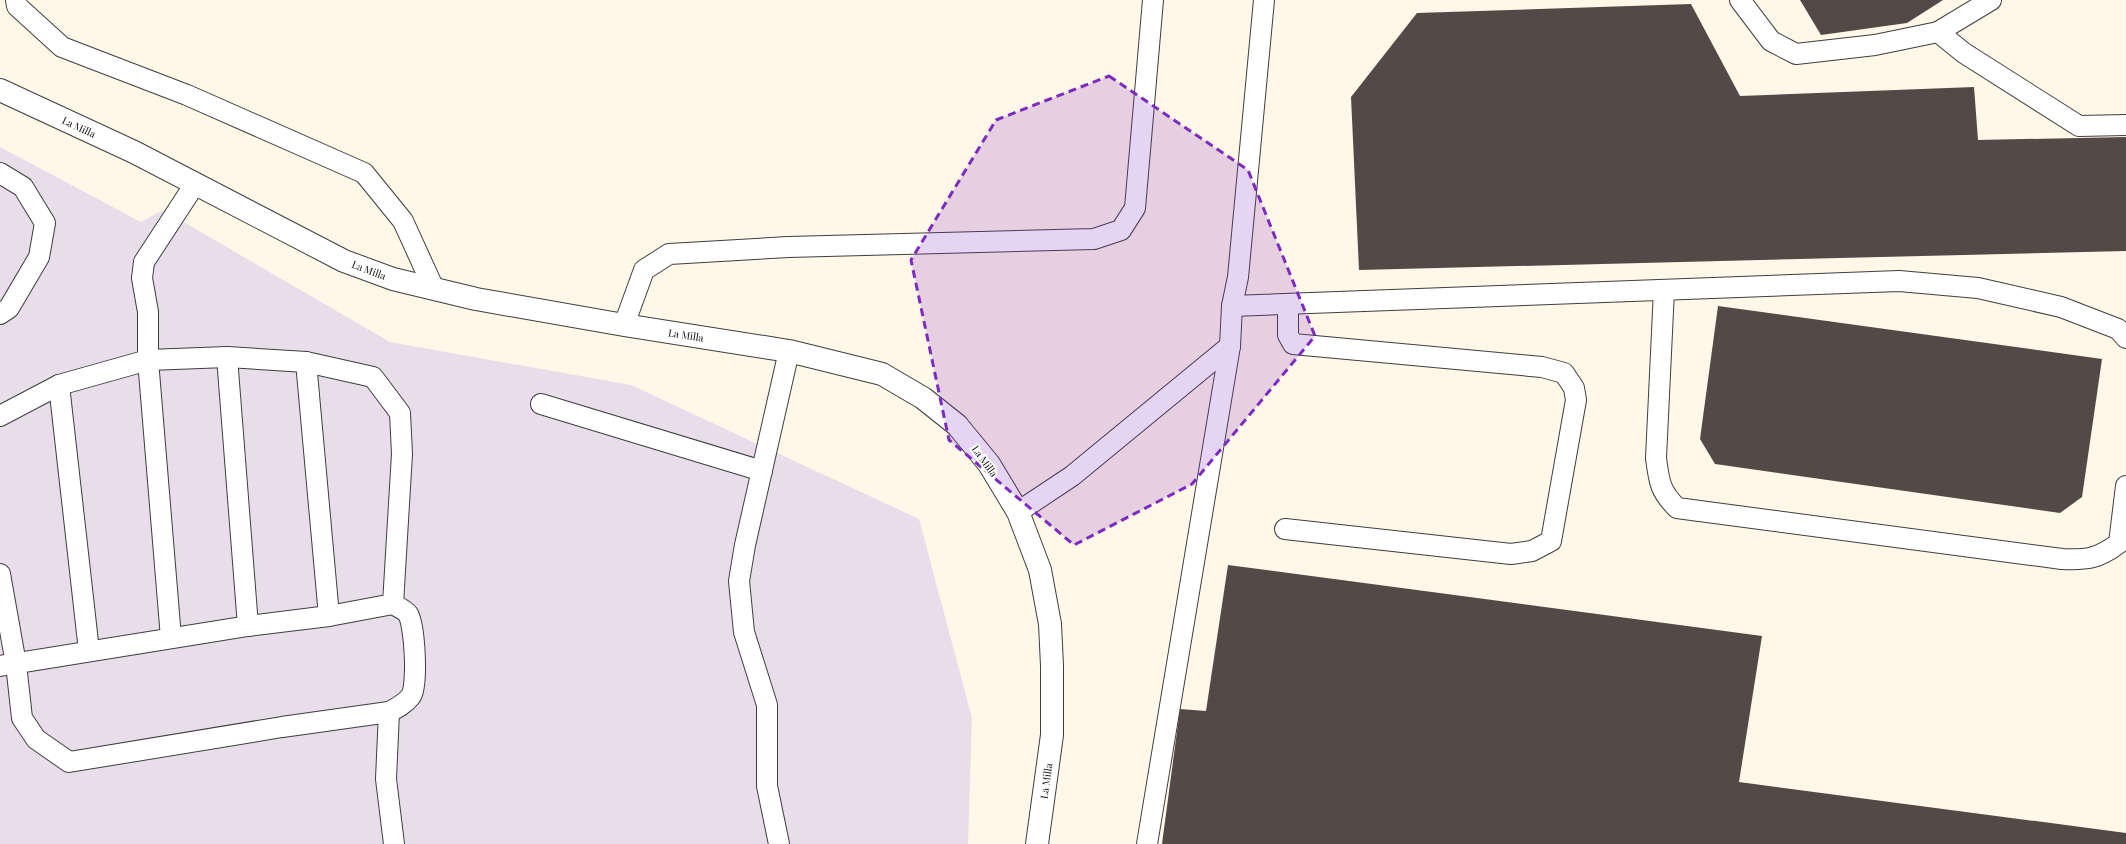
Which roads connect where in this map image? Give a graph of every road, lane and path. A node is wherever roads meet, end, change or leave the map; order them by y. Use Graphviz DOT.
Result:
graph roads {
  1 [pos="16,0"];
  2 [pos="1153,0"];
  3 [pos="1264,0"];
  4 [pos="1740,0"];
  5 [pos="1991,0"];
  6 [pos="1938,32"];
  7 [pos="0,90"];
  8 [pos="2126,125"];
  9 [pos="0,173"];
  10 [pos="195,184"];
  11 [pos="434,289"];
  12 [pos="1664,290"];
  13 [pos="1288,304"];
  14 [pos="1232,306"];
  15 [pos="0,314"];
  16 [pos="624,325"];
  17 [pos="2126,338"];
  18 [pos="1230,346"];
  19 [pos="789,351"];
  20 [pos="227,357"];
  21 [pos="148,360"];
  22 [pos="306,362"];
  23 [pos="59,385"];
  24 [pos="541,404"];
  25 [pos="0,416"];
  26 [pos="762,470"];
  27 [pos="2126,486"];
  28 [pos="1018,512"];
  29 [pos="1285,529"];
  30 [pos="0,574"];
  31 [pos="393,604"];
  32 [pos="329,616"];
  33 [pos="248,626"];
  34 [pos="171,638"];
  35 [pos="89,651"];
  36 [pos="8,665"];
  37 [pos="389,712"];
  38 [pos="394,844"];
  39 [pos="779,844"];
  40 [pos="1037,844"];
  41 [pos="1147,844"];
  1 -- 11 [label="lane"];
  2 -- 16 [label="lane"];
  3 -- 14 [label="lane"];
  4 -- 6 [label="lane"];
  5 -- 6 [label="lane"];
  6 -- 8 [label="lane"];
  7 -- 10 [label="street, La Milla"];
  9 -- 15 [label="lane"];
  10 -- 11 [label="street, La Milla"];
  10 -- 21 [label="lane"];
  11 -- 16 [label="street, La Milla"];
  12 -- 13 [label="lane"];
  12 -- 17 [label="lane"];
  12 -- 27 [label="lane"];
  13 -- 14 [label="lane"];
  13 -- 29 [label="lane"];
  14 -- 18 [label="lane"];
  16 -- 19 [label="street, La Milla"];
  18 -- 28 [label="lane"];
  18 -- 41 [label="lane"];
  19 -- 26 [label="lane"];
  19 -- 28 [label="street, La Milla"];
  20 -- 21 [label="lane"];
  20 -- 22 [label="lane"];
  20 -- 33 [label="lane"];
  21 -- 23 [label="lane"];
  21 -- 34 [label="lane"];
  22 -- 31 [label="lane"];
  22 -- 32 [label="lane"];
  23 -- 25 [label="lane"];
  23 -- 35 [label="lane"];
  24 -- 26 [label="lane"];
  26 -- 39 [label="lane"];
  28 -- 40 [label="street, La Milla"];
  30 -- 36 [label="lane"];
  31 -- 32 [label="lane"];
  31 -- 37 [label="lane"];
  32 -- 33 [label="lane"];
  33 -- 34 [label="lane"];
  34 -- 35 [label="lane"];
  35 -- 36 [label="lane"];
  36 -- 37 [label="lane"];
  37 -- 38 [label="lane"];
}
